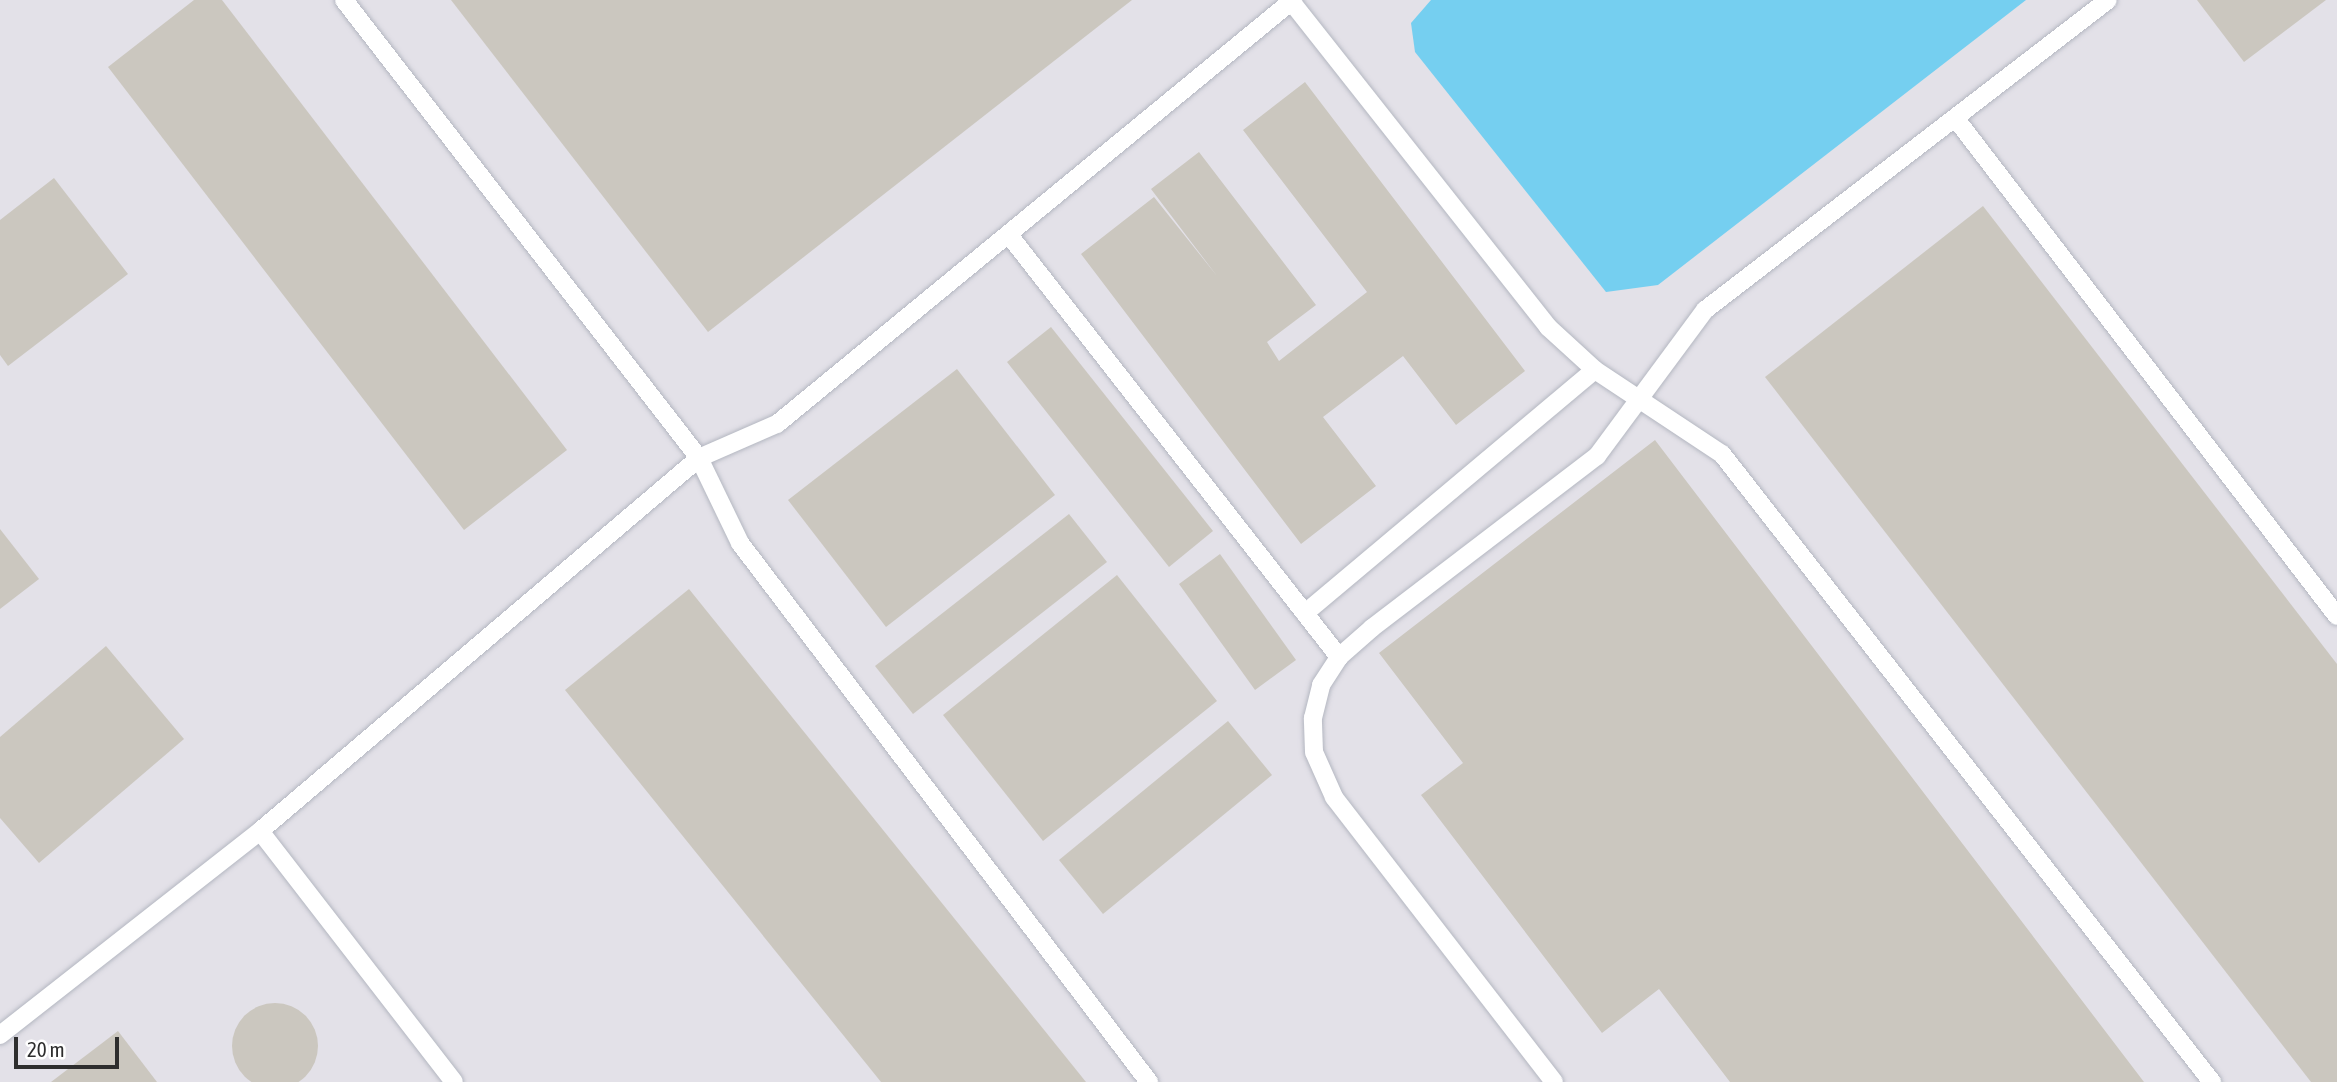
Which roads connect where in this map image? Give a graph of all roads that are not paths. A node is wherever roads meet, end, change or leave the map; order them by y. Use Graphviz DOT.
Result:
graph roads {
  1 [pos="344,0"];
  2 [pos="1292,0"];
  3 [pos="2108,0"];
  4 [pos="1956,119"];
  5 [pos="1009,235"];
  6 [pos="1595,370"];
  7 [pos="1642,399"];
  8 [pos="699,458"];
  9 [pos="1305,613"];
  10 [pos="2337,616"];
  11 [pos="1339,657"];
  12 [pos="260,831"];
  13 [pos="0,1035"];
  14 [pos="454,1082"];
  15 [pos="1149,1082"];
  16 [pos="1554,1082"];
  17 [pos="2212,1082"];
  1 -- 8 [label="lane"];
  2 -- 5 [label="lane"];
  2 -- 6 [label="lane"];
  3 -- 4 [label="lane"];
  4 -- 7 [label="lane"];
  4 -- 10 [label="lane"];
  5 -- 8 [label="lane"];
  5 -- 9 [label="lane"];
  6 -- 7 [label="lane"];
  6 -- 9 [label="lane"];
  7 -- 11 [label="lane"];
  7 -- 17 [label="lane"];
  8 -- 12 [label="lane"];
  8 -- 15 [label="lane"];
  9 -- 11 [label="lane"];
  11 -- 16 [label="lane"];
  12 -- 13 [label="lane"];
  12 -- 14 [label="lane"];
}
